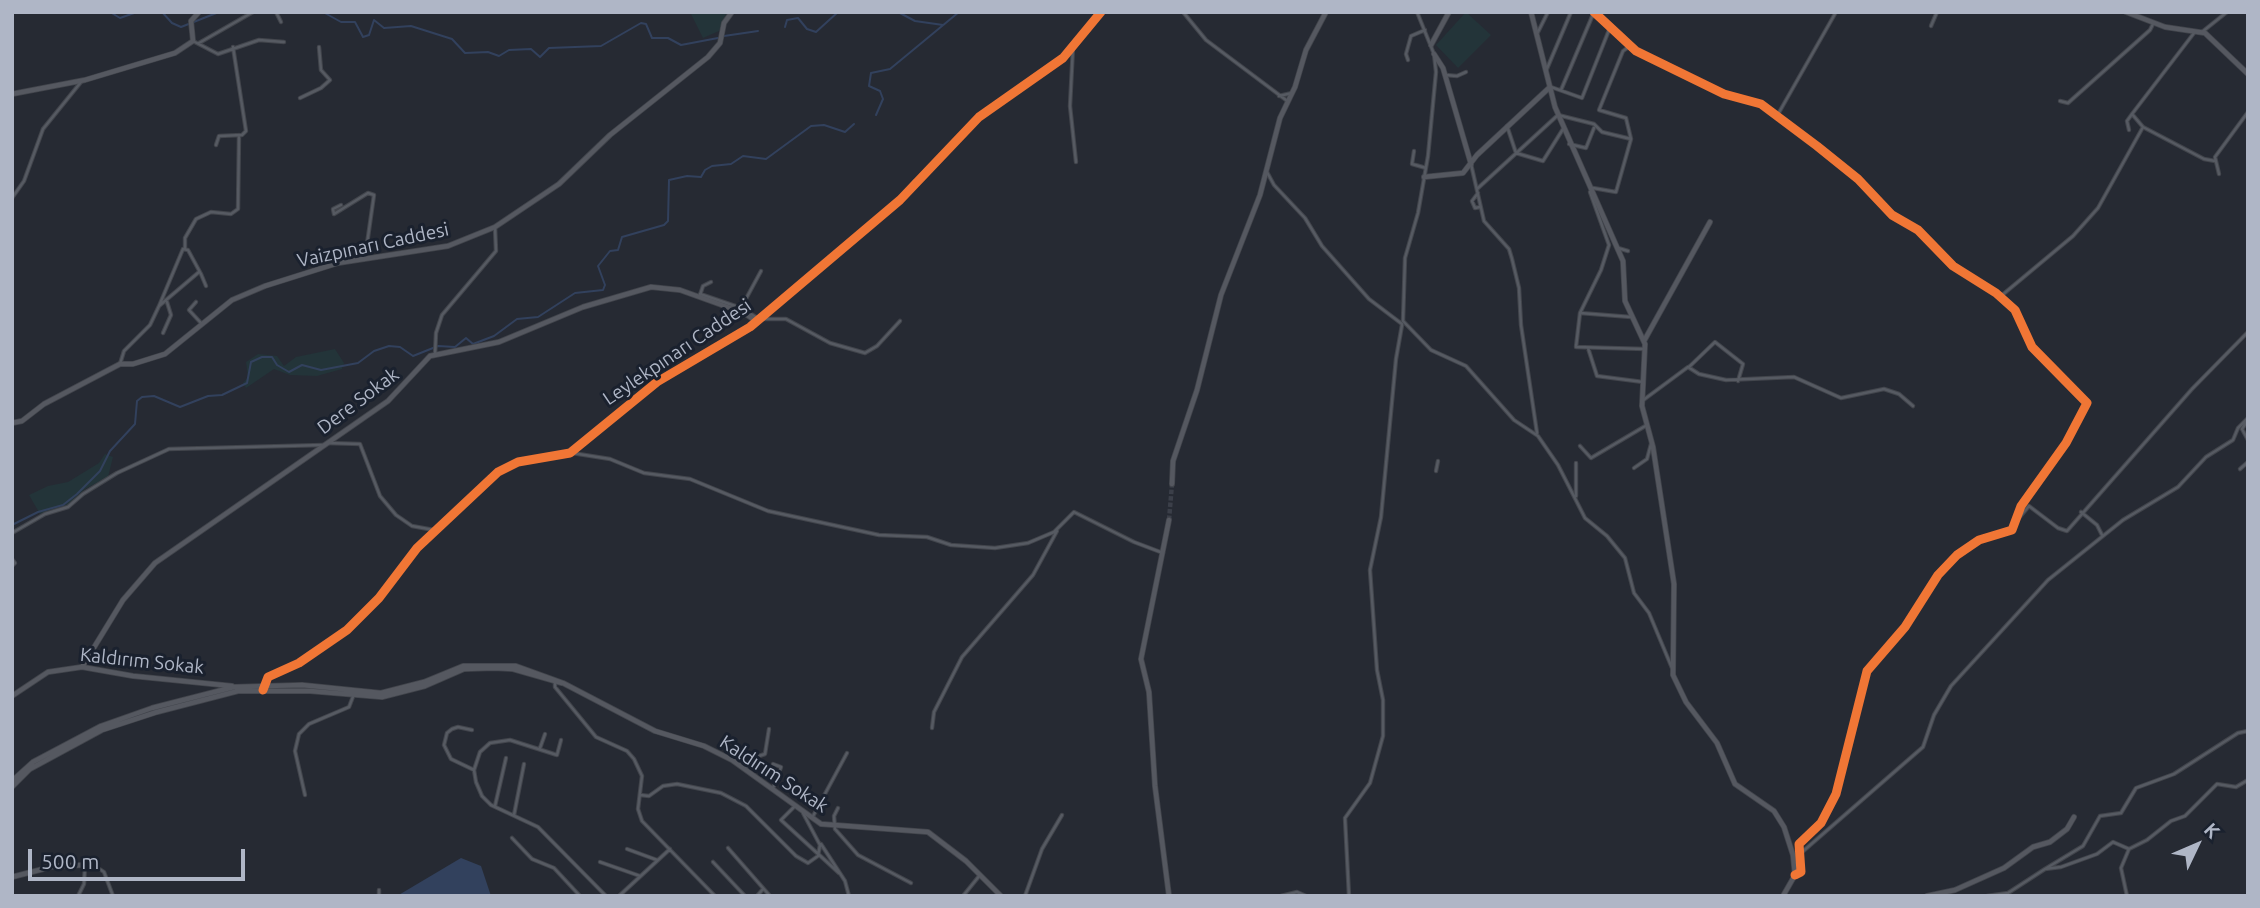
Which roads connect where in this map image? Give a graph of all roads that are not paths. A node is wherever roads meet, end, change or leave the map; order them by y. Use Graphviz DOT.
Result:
graph roads {
  1 [pos="199,12"];
  2 [pos="253,12"];
  3 [pos="276,12"];
  4 [pos="732,12"];
  5 [pos="1101,12"];
  6 [pos="1183,12"];
  7 [pos="1326,12"];
  8 [pos="1417,12"];
  9 [pos="1449,12"];
  10 [pos="1531,12"];
  11 [pos="1548,12"];
  12 [pos="1571,12"];
  13 [pos="1594,12"];
  14 [pos="1836,12"];
  15 [pos="1937,12"];
  16 [pos="2126,12"];
  17 [pos="2145,12"];
  18 [pos="2227,12"];
  19 [pos="281,22"];
  20 [pos="2150,23"];
  21 [pos="1611,24"];
  22 [pos="1931,26"];
  23 [pos="1425,30"];
  24 [pos="2196,30"];
  25 [pos="2202,32"];
  26 [pos="1536,35"];
  27 [pos="196,42"];
  28 [pos="284,42"];
  29 [pos="1431,45"];
  30 [pos="1630,46"];
  31 [pos="233,47"];
  32 [pos="319,47"];
  33 [pos="1073,47"];
  34 [pos="1434,54"];
  35 [pos="1408,60"];
  36 [pos="1466,72"];
  37 [pos="1546,72"];
  38 [pos="2248,74"];
  39 [pos="1445,75"];
  40 [pos="85,80"];
  41 [pos="1550,87"];
  42 [pos="1561,91"];
  43 [pos="1292,93"];
  44 [pos="12,94"];
  45 [pos="1279,96"];
  46 [pos="300,98"];
  47 [pos="1289,101"];
  48 [pos="2060,101"];
  49 [pos="2248,112"];
  50 [pos="2132,114"];
  51 [pos="1558,115"];
  52 [pos="1777,116"];
  53 [pos="1507,126"];
  54 [pos="2143,127"];
  55 [pos="1594,128"];
  56 [pos="1563,129"];
  57 [pos="2129,130"];
  58 [pos="239,135"];
  59 [pos="1631,139"];
  60 [pos="1569,144"];
  61 [pos="216,145"];
  62 [pos="1414,151"];
  63 [pos="1516,153"];
  64 [pos="2215,161"];
  65 [pos="1076,162"];
  66 [pos="1471,164"];
  67 [pos="1426,168"];
  68 [pos="1267,172"];
  69 [pos="924,173"];
  70 [pos="2219,174"];
  71 [pos="1424,177"];
  72 [pos="915,182"];
  73 [pos="1590,188"];
  74 [pos="1478,191"];
  75 [pos="12,198"];
  76 [pos="341,205"];
  77 [pos="1481,207"];
  78 [pos="1710,222"];
  79 [pos="495,227"];
  80 [pos="185,248"];
  81 [pos="1618,248"];
  82 [pos="1628,251"];
  83 [pos="365,259"];
  84 [pos="761,271"];
  85 [pos="199,272"];
  86 [pos="711,282"];
  87 [pos="206,286"];
  88 [pos="700,296"];
  89 [pos="2000,297"];
  90 [pos="167,302"];
  91 [pos="196,302"];
  92 [pos="159,306"];
  93 [pos="741,308"];
  94 [pos="1580,313"];
  95 [pos="1631,317"];
  96 [pos="757,320"];
  97 [pos="900,321"];
  98 [pos="201,323"];
  99 [pos="1402,323"];
  100 [pos="2248,332"];
  101 [pos="163,333"];
  102 [pos="1644,341"];
  103 [pos="1588,348"];
  104 [pos="1645,349"];
  105 [pos="435,355"];
  106 [pos="120,364"];
  107 [pos="1688,367"];
  108 [pos="1738,381"];
  109 [pos="1643,382"];
  110 [pos="1642,401"];
  111 [pos="1913,406"];
  112 [pos="2248,419"];
  113 [pos="12,423"];
  114 [pos="1647,425"];
  115 [pos="1538,436"];
  116 [pos="2248,440"];
  117 [pos="1652,441"];
  118 [pos="325,444"];
  119 [pos="1580,446"];
  120 [pos="570,453"];
  121 [pos="1438,461"];
  122 [pos="2248,462"];
  123 [pos="1576,463"];
  124 [pos="1634,468"];
  125 [pos="2240,469"];
  126 [pos="1436,471"];
  127 [pos="1172,484"];
  128 [pos="1576,499"];
  129 [pos="2081,512"];
  130 [pos="1169,520"];
  131 [pos="2015,526"];
  132 [pos="1059,528"];
  133 [pos="439,530"];
  134 [pos="12,533"];
  135 [pos="2102,536"];
  136 [pos="1163,553"];
  137 [pos="12,559"];
  138 [pos="12,566"];
  139 [pos="82,667"];
  140 [pos="1672,669"];
  141 [pos="555,682"];
  142 [pos="264,687"];
  143 [pos="236,689"];
  144 [pos="355,692"];
  145 [pos="12,696"];
  146 [pos="932,728"];
  147 [pos="769,729"];
  148 [pos="472,730"];
  149 [pos="2248,731"];
  150 [pos="545,734"];
  151 [pos="561,740"];
  152 [pos="540,749"];
  153 [pos="847,753"];
  154 [pos="506,758"];
  155 [pos="524,764"];
  156 [pos="773,764"];
  157 [pos="745,769"];
  158 [pos="474,770"];
  159 [pos="2248,780"];
  160 [pos="12,781"];
  161 [pos="12,787"];
  162 [pos="774,788"];
  163 [pos="305,795"];
  164 [pos="640,795"];
  165 [pos="495,806"];
  166 [pos="795,806"];
  167 [pos="838,808"];
  168 [pos="802,811"];
  169 [pos="514,815"];
  170 [pos="1062,815"];
  171 [pos="2074,817"];
  172 [pos="812,818"];
  173 [pos="833,825"];
  174 [pos="818,837"];
  175 [pos="512,838"];
  176 [pos="728,848"];
  177 [pos="627,849"];
  178 [pos="670,849"];
  179 [pos="2129,849"];
  180 [pos="819,854"];
  181 [pos="1799,855"];
  182 [pos="658,860"];
  183 [pos="600,862"];
  184 [pos="713,862"];
  185 [pos="85,865"];
  186 [pos="2045,869"];
  187 [pos="839,873"];
  188 [pos="980,875"];
  189 [pos="1795,875"];
  190 [pos="641,876"];
  191 [pos="12,877"];
  192 [pos="911,883"];
  193 [pos="764,889"];
  194 [pos="379,890"];
  195 [pos="78,896"];
  196 [pos="113,896"];
  197 [pos="379,896"];
  198 [pos="580,896"];
  199 [pos="606,896"];
  200 [pos="619,896"];
  201 [pos="715,896"];
  202 [pos="745,896"];
  203 [pos="757,896"];
  204 [pos="770,896"];
  205 [pos="849,896"];
  206 [pos="962,896"];
  207 [pos="1001,896"];
  208 [pos="1025,896"];
  209 [pos="1169,896"];
  210 [pos="1281,896"];
  211 [pos="1306,896"];
  212 [pos="1349,896"];
  213 [pos="1783,896"];
  214 [pos="1927,896"];
  215 [pos="1987,896"];
  216 [pos="2127,896"];
  1 -- 27 [label="street"];
  2 -- 27 [label="street"];
  3 -- 19 [label="street"];
  4 -- 79 [label="street, Vaizpınarı Caddesi"];
  5 -- 33 [label="street"];
  6 -- 45 [label="street"];
  7 -- 43 [label="street"];
  8 -- 23 [label="street"];
  9 -- 29 [label="street"];
  10 -- 26 [label="street"];
  11 -- 26 [label="street"];
  12 -- 37 [label="street"];
  13 -- 21 [label="street"];
  13 -- 42 [label="street"];
  14 -- 52 [label="street"];
  15 -- 22 [label="street"];
  16 -- 20 [label="street"];
  17 -- 20 [label="street"];
  18 -- 25 [label="street"];
  20 -- 24 [label="street"];
  20 -- 48 [label="street"];
  21 -- 30 [label="street"];
  21 -- 42 [label="street"];
  23 -- 29 [label="street"];
  23 -- 35 [label="street"];
  24 -- 25 [label="street"];
  24 -- 50 [label="street"];
  25 -- 38 [label="street"];
  26 -- 37 [label="street"];
  27 -- 31 [label="street"];
  27 -- 40 [label="street"];
  28 -- 31 [label="street"];
  29 -- 34 [label="street"];
  30 -- 52 [label="street"];
  30 -- 59 [label="street"];
  31 -- 58 [label="street"];
  32 -- 46 [label="street"];
  33 -- 65 [label="street"];
  33 -- 69 [label="street"];
  34 -- 39 [label="street"];
  34 -- 67 [label="street"];
  36 -- 39 [label="street"];
  37 -- 41 [label="street"];
  39 -- 66 [label="street"];
  40 -- 44 [label="street"];
  40 -- 75 [label="street"];
  41 -- 42 [label="street"];
  41 -- 51 [label="street"];
  41 -- 53 [label="street"];
  43 -- 45 [label="street"];
  43 -- 47 [label="street"];
  45 -- 47 [label="street"];
  47 -- 68 [label="street"];
  49 -- 64 [label="street"];
  50 -- 54 [label="street"];
  50 -- 57 [label="street"];
  51 -- 55 [label="street"];
  51 -- 56 [label="street"];
  51 -- 63 [label="street"];
  52 -- 89 [label="street"];
  53 -- 63 [label="street"];
  53 -- 66 [label="street"];
  54 -- 64 [label="street"];
  54 -- 89 [label="street"];
  55 -- 59 [label="street"];
  55 -- 60 [label="street"];
  56 -- 60 [label="street"];
  56 -- 63 [label="street"];
  58 -- 61 [label="street"];
  58 -- 80 [label="street"];
  59 -- 73 [label="street"];
  60 -- 73 [label="street"];
  62 -- 67 [label="street"];
  63 -- 74 [label="street"];
  64 -- 70 [label="street"];
  66 -- 71 [label="street"];
  66 -- 74 [label="street"];
  67 -- 71 [label="street"];
  68 -- 99 [label="street"];
  68 -- 127 [label="street"];
  71 -- 99 [label="street"];
  72 -- 96 [label="street, Leylekpınarı Caddesi"];
  73 -- 81 [label="street"];
  73 -- 94 [label="street"];
  74 -- 77 [label="street"];
  74 -- 77 [label="street"];
  76 -- 83 [label="street"];
  77 -- 115 [label="street"];
  78 -- 102 [label="street"];
  79 -- 83 [label="street, Vaizpınarı Caddesi"];
  79 -- 105 [label="street"];
  80 -- 85 [label="street"];
  80 -- 92 [label="street"];
  81 -- 82 [label="street"];
  81 -- 95 [label="street"];
  83 -- 98 [label="street, Vaizpınarı Caddesi"];
  84 -- 93 [label="street"];
  85 -- 87 [label="street"];
  85 -- 90 [label="street"];
  86 -- 88 [label="street"];
  88 -- 93 [label="street"];
  88 -- 96 [label="street"];
  88 -- 105 [label="street"];
  89 -- 131 [label="street"];
  90 -- 92 [label="street"];
  90 -- 101 [label="street"];
  91 -- 98 [label="street"];
  92 -- 106 [label="street"];
  93 -- 96 [label="street"];
  94 -- 95 [label="street"];
  94 -- 103 [label="street"];
  95 -- 102 [label="street"];
  96 -- 97 [label="street"];
  96 -- 120 [label="street, Leylekpınarı Caddesi"];
  98 -- 106 [label="street, Vaizpınarı Caddesi"];
  99 -- 115 [label="street"];
  99 -- 212 [label="street"];
  100 -- 129 [label="street"];
  102 -- 104 [label="street"];
  103 -- 104 [label="street"];
  103 -- 109 [label="street"];
  104 -- 109 [label="street"];
  105 -- 118 [label="street, Dere Sokak"];
  106 -- 113 [label="street, Vaizpınarı Caddesi"];
  107 -- 108 [label="street"];
  107 -- 108 [label="street"];
  107 -- 110 [label="street"];
  108 -- 111 [label="street"];
  109 -- 110 [label="street"];
  110 -- 114 [label="street"];
  112 -- 116 [label="street"];
  112 -- 135 [label="street"];
  114 -- 117 [label="street"];
  114 -- 119 [label="street"];
  115 -- 128 [label="street"];
  117 -- 124 [label="street"];
  117 -- 140 [label="street"];
  118 -- 133 [label="street"];
  118 -- 134 [label="street"];
  118 -- 139 [label="street, Dere Sokak"];
  120 -- 132 [label="street"];
  120 -- 133 [label="street"];
  121 -- 126 [label="street"];
  122 -- 125 [label="street"];
  123 -- 128 [label="street"];
  128 -- 140 [label="street"];
  129 -- 131 [label="street"];
  129 -- 135 [label="street"];
  130 -- 136 [label="street"];
  131 -- 181 [label="street"];
  132 -- 136 [label="street"];
  132 -- 146 [label="street"];
  133 -- 142 [label="street"];
  135 -- 181 [label="street"];
  136 -- 209 [label="street"];
  137 -- 138 [label="street"];
  139 -- 143 [label="street, Kaldırım Sokak"];
  139 -- 145 [label="street, Kaldırım Sokak"];
  140 -- 189 [label="street"];
  141 -- 144 [label="street, Kaldırım Sokak"];
  141 -- 157 [label="street, Kaldırım Sokak"];
  141 -- 164 [label="street"];
  142 -- 143 [label="street, Kaldırım Sokak"];
  142 -- 144 [label="street, Kaldırım Sokak"];
  143 -- 160 [label="street"];
  143 -- 161 [label="street"];
  144 -- 163 [label="street"];
  147 -- 157 [label="street"];
  148 -- 158 [label="street"];
  149 -- 186 [label="street"];
  150 -- 152 [label="street"];
  151 -- 152 [label="street"];
  152 -- 158 [label="street"];
  153 -- 172 [label="street"];
  154 -- 165 [label="street"];
  155 -- 169 [label="street"];
  156 -- 162 [label="street"];
  157 -- 162 [label="street, Kaldırım Sokak"];
  158 -- 165 [label="street"];
  159 -- 179 [label="street"];
  162 -- 166 [label="street, Kaldırım Sokak"];
  164 -- 178 [label="street"];
  164 -- 180 [label="street"];
  165 -- 169 [label="street"];
  166 -- 168 [label="street, Kaldırım Sokak"];
  166 -- 180 [label="street"];
  167 -- 173 [label="street"];
  168 -- 172 [label="street, Kaldırım Sokak"];
  168 -- 174 [label="street"];
  169 -- 199 [label="street"];
  170 -- 208 [label="street"];
  171 -- 214 [label="street"];
  172 -- 173 [label="street, Kaldırım Sokak"];
  173 -- 188 [label="street, Kaldırım Sokak"];
  173 -- 192 [label="street"];
  174 -- 180 [label="street"];
  174 -- 187 [label="street"];
  175 -- 198 [label="street"];
  176 -- 193 [label="street"];
  177 -- 182 [label="street"];
  178 -- 182 [label="street"];
  178 -- 201 [label="street"];
  179 -- 186 [label="street"];
  179 -- 216 [label="street"];
  180 -- 187 [label="street"];
  181 -- 189 [label="street"];
  182 -- 190 [label="street"];
  183 -- 190 [label="street"];
  184 -- 202 [label="street"];
  185 -- 191 [label="street"];
  185 -- 195 [label="street"];
  185 -- 196 [label="street"];
  186 -- 215 [label="street"];
  187 -- 205 [label="street"];
  188 -- 206 [label="street"];
  188 -- 207 [label="street, Kaldırım Sokak"];
  189 -- 213 [label="street"];
  190 -- 200 [label="street"];
  193 -- 203 [label="street"];
  193 -- 204 [label="street"];
  194 -- 197 [label="street"];
  210 -- 211 [label="street"];
}
